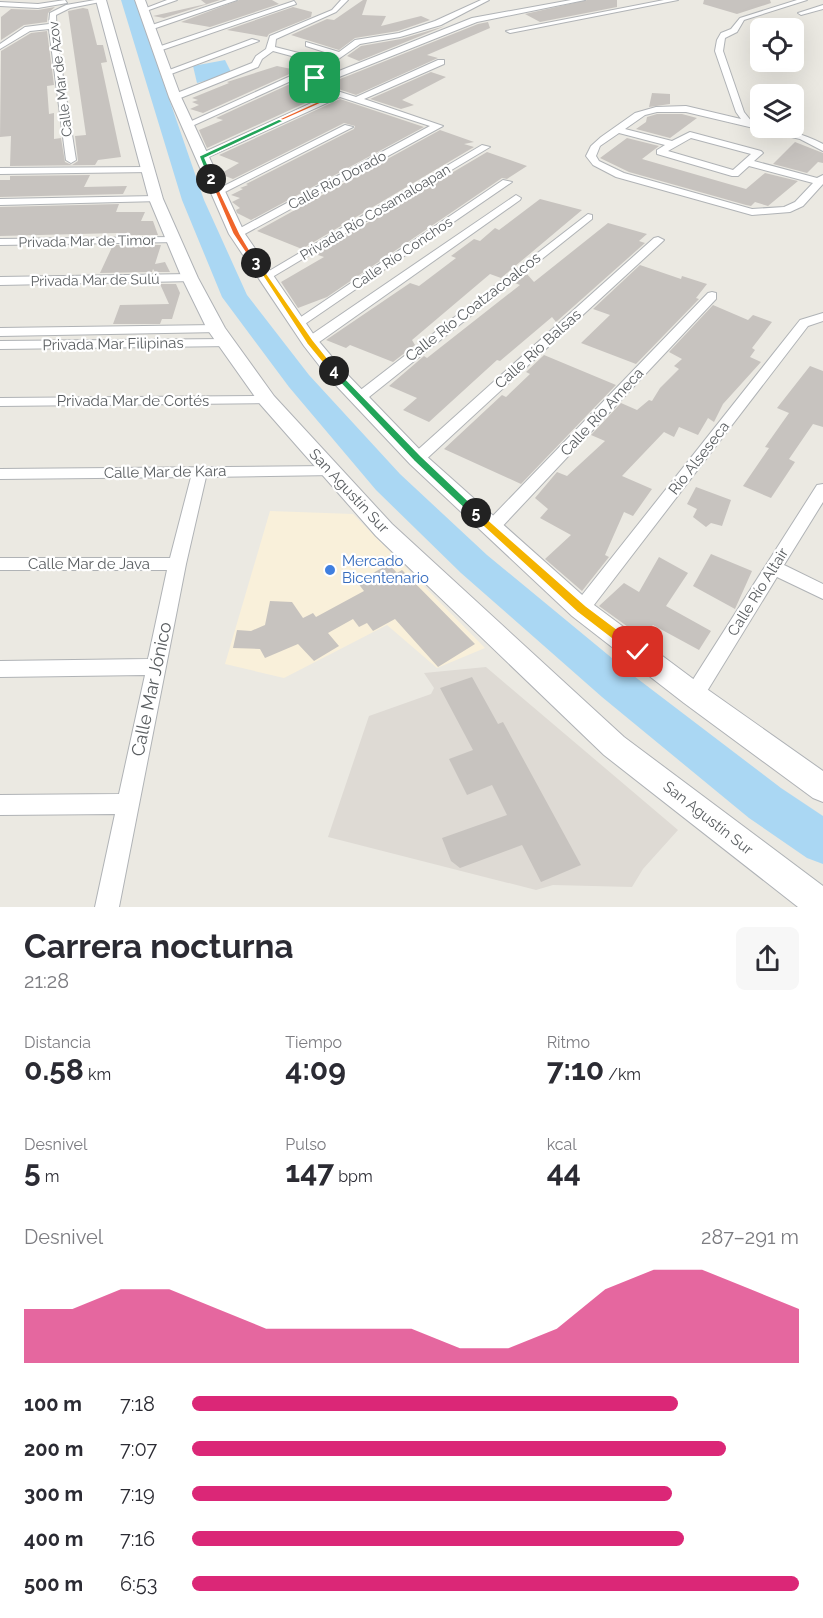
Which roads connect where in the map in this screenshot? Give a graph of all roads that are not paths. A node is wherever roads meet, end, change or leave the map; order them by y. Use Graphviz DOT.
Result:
graph roads {
  1 [pos="74,0"];
  2 [pos="101,0"];
  3 [pos="174,0"];
  4 [pos="234,0"];
  5 [pos="345,0"];
  6 [pos="486,0"];
  7 [pos="536,0"];
  8 [pos="675,0"];
  9 [pos="804,0"];
  10 [pos="583,2"];
  11 [pos="294,3"];
  12 [pos="0,4"];
  13 [pos="823,7"];
  14 [pos="598,8"];
  15 [pos="144,12"];
  16 [pos="609,12"];
  17 [pos="801,13"];
  18 [pos="475,20"];
  19 [pos="52,26"];
  20 [pos="510,31"];
  21 [pos="255,42"];
  22 [pos="309,44"];
  23 [pos="0,47"];
  24 [pos="159,48"];
  25 [pos="271,48"];
  26 [pos="341,56"];
  27 [pos="441,62"];
  28 [pos="328,63"];
  29 [pos="168,72"];
  30 [pos="315,78"];
  31 [pos="302,79"];
  32 [pos="339,94"];
  33 [pos="175,97"];
  34 [pos="358,99"];
  35 [pos="189,124"];
  36 [pos="749,124"];
  37 [pos="348,127"];
  38 [pos="618,130"];
  39 [pos="804,138"];
  40 [pos="672,144"];
  41 [pos="485,147"];
  42 [pos="823,148"];
  43 [pos="201,157"];
  44 [pos="71,160"];
  45 [pos="0,162"];
  46 [pos="749,164"];
  47 [pos="147,165"];
  48 [pos="0,171"];
  49 [pos="507,182"];
  50 [pos="819,183"];
  51 [pos="217,192"];
  52 [pos="823,197"];
  53 [pos="516,198"];
  54 [pos="156,199"];
  55 [pos="0,202"];
  56 [pos="588,217"];
  57 [pos="237,234"];
  58 [pos="173,240"];
  59 [pos="658,240"];
  60 [pos="0,242"];
  61 [pos="265,277"];
  62 [pos="190,278"];
  63 [pos="0,281"];
  64 [pos="712,296"];
  65 [pos="823,317"];
  66 [pos="298,323"];
  67 [pos="0,332"];
  68 [pos="221,336"];
  69 [pos="310,342"];
  70 [pos="0,345"];
  71 [pos="359,398"];
  72 [pos="267,400"];
  73 [pos="0,402"];
  74 [pos="417,459"];
  75 [pos="200,471"];
  76 [pos="330,471"];
  77 [pos="0,474"];
  78 [pos="823,489"];
  79 [pos="491,528"];
  80 [pos="0,564"];
  81 [pos="177,564"];
  82 [pos="773,567"];
  83 [pos="823,592"];
  84 [pos="582,609"];
  85 [pos="156,667"];
  86 [pos="0,669"];
  87 [pos="694,694"];
  88 [pos="823,788"];
  89 [pos="128,804"];
  90 [pos="0,805"];
  91 [pos="823,906"];
  92 [pos="106,907"];
  1 -- 12 [label="street"];
  2 -- 19 [label="street, Calle Mar de Azov"];
  2 -- 47 [label="main road, San Agustín Sur"];
  3 -- 15 [label="street"];
  4 -- 15 [label="street"];
  5 -- 25 [label="street"];
  6 -- 26 [label="street"];
  7 -- 18 [label="street"];
  8 -- 16 [label="street"];
  9 -- 36 [label="street"];
  10 -- 18 [label="street"];
  11 -- 24 [label="street"];
  13 -- 17 [label="street"];
  14 -- 16 [label="street"];
  15 -- 24 [label="main road"];
  16 -- 20 [label="street"];
  18 -- 30 [label="street"];
  19 -- 23 [label="street"];
  19 -- 44 [label="street, Calle Mar de Azov"];
  21 -- 29 [label="street"];
  22 -- 26 [label="street"];
  24 -- 29 [label="main road"];
  25 -- 28 [label="street"];
  25 -- 33 [label="street"];
  26 -- 28 [label="street"];
  27 -- 34 [label="street"];
  28 -- 30 [label="street"];
  29 -- 33 [label="main road"];
  30 -- 31 [label="street"];
  31 -- 32 [label="street"];
  31 -- 35 [label="street"];
  32 -- 34 [label="street"];
  32 -- 43 [label="street"];
  33 -- 35 [label="main road"];
  34 -- 57 [label="street, Calle Río Dorado"];
  35 -- 43 [label="main road"];
  36 -- 38 [label="street"];
  37 -- 51 [label="street"];
  38 -- 40 [label="street"];
  38 -- 50 [label="street"];
  39 -- 42 [label="street"];
  40 -- 46 [label="street"];
  40 -- 46 [label="street"];
  41 -- 61 [label="street, Privada Río Cosamaloapan"];
  43 -- 51 [label="main road"];
  44 -- 45 [label="street"];
  44 -- 47 [label="street"];
  46 -- 50 [label="street"];
  47 -- 48 [label="street"];
  47 -- 54 [label="main road, San Agustín Sur"];
  49 -- 66 [label="street, Calle Río Conchos"];
  50 -- 52 [label="street"];
  51 -- 57 [label="main road"];
  53 -- 69 [label="street, Calle Río Conchos"];
  54 -- 55 [label="street"];
  54 -- 58 [label="main road, San Agustín Sur"];
  56 -- 71 [label="street, Calle Río Coatzacoalcos"];
  57 -- 61 [label="main road"];
  58 -- 60 [label="street, Privada Mar de Timor"];
  58 -- 62 [label="main road, San Agustín Sur"];
  59 -- 74 [label="street, Calle Río Balsas"];
  61 -- 66 [label="main road"];
  62 -- 63 [label="street, Privada Mar de Sulú"];
  62 -- 68 [label="main road, San Agustín Sur"];
  64 -- 79 [label="street, Calle Río Ameca"];
  65 -- 84 [label="street, Río Alseseca"];
  66 -- 69 [label="main road"];
  67 -- 68 [label="street, Privada Mar Filipinas"];
  68 -- 70 [label="street, Privada Mar Filipinas"];
  68 -- 72 [label="main road, San Agustín Sur"];
  69 -- 71 [label="main road"];
  71 -- 74 [label="main road"];
  72 -- 73 [label="street, Privada Mar de Cortés"];
  72 -- 76 [label="main road, San Agustín Sur"];
  74 -- 79 [label="main road"];
  75 -- 76 [label="street, Calle Mar de Kara"];
  75 -- 77 [label="street, Calle Mar de Kara"];
  75 -- 81 [label="street, Calle Mar Jónico"];
  76 -- 91 [label="main road, San Agustín Sur"];
  78 -- 82 [label="street, Calle Río Altair"];
  79 -- 84 [label="main road"];
  80 -- 81 [label="street, Calle Mar de Java"];
  81 -- 85 [label="street, Calle Mar Jónico"];
  82 -- 83 [label="street"];
  82 -- 87 [label="street, Calle Río Altair"];
  84 -- 87 [label="main road"];
  85 -- 86 [label="street"];
  85 -- 89 [label="street, Calle Mar Jónico"];
  87 -- 88 [label="main road"];
  89 -- 90 [label="street"];
  89 -- 92 [label="street, Calle Mar Jónico"];
}
